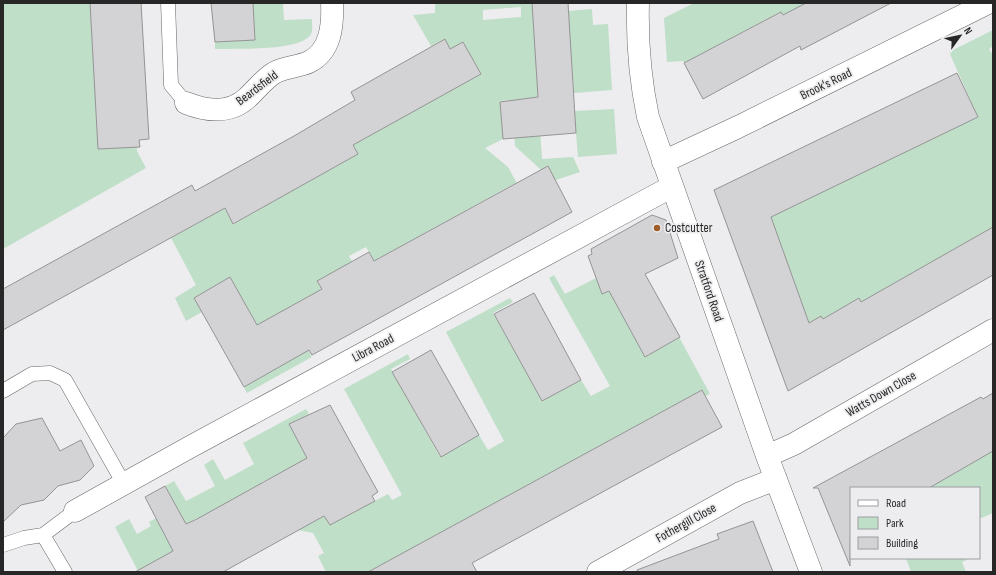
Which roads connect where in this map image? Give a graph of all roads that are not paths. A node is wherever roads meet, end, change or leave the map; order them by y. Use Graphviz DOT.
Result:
graph roads {
  1 [pos="168,3"];
  2 [pos="332,3"];
  3 [pos="638,3"];
  4 [pos="988,3"];
  5 [pos="186,103"];
  6 [pos="663,162"];
  7 [pos="671,187"];
  8 [pos="993,330"];
  9 [pos="3,391"];
  10 [pos="767,456"];
  11 [pos="776,479"];
  12 [pos="124,484"];
  13 [pos="75,511"];
  14 [pos="43,535"];
  15 [pos="3,545"];
  16 [pos="65,572"];
  17 [pos="598,572"];
  18 [pos="811,572"];
  1 -- 5 [label="lane"];
  2 -- 5 [label="street, Beardsfield"];
  3 -- 6 [label="street, Stratford Road"];
  4 -- 6 [label="street, Brook's Road"];
  6 -- 7 [label="street, Stratford Road"];
  7 -- 10 [label="street, Stratford Road"];
  7 -- 12 [label="street, Libra Road"];
  8 -- 10 [label="street, Watts Down Close"];
  9 -- 12 [label="lane"];
  10 -- 11 [label="street, Stratford Road"];
  11 -- 17 [label="street, Fothergill Close"];
  11 -- 18 [label="street, Stratford Road"];
  12 -- 13 [label="street, Libra Road"];
  13 -- 14 [label="lane"];
  14 -- 15 [label="lane"];
  14 -- 16 [label="lane"];
}
